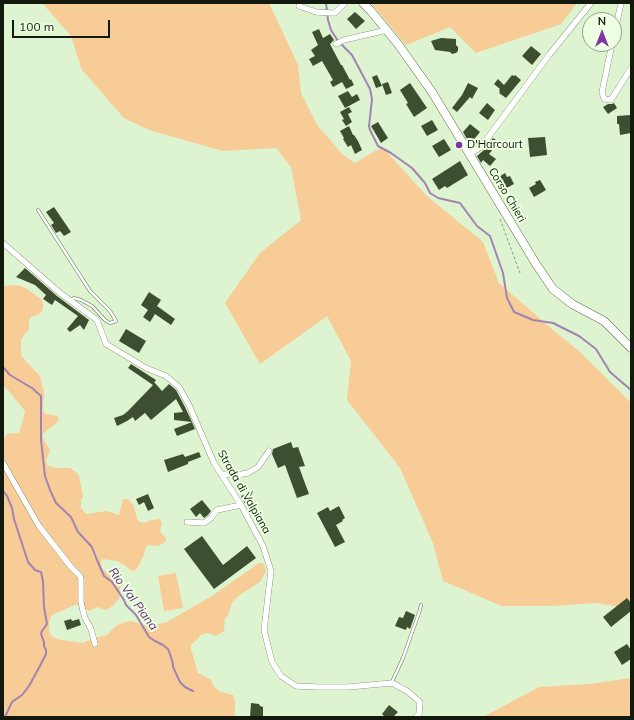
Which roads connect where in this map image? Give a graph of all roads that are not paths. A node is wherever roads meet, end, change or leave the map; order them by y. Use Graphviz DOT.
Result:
graph roads {
  1 [pos="344,3"];
  2 [pos="363,3"];
  3 [pos="591,3"];
  4 [pos="299,6"];
  5 [pos="387,30"];
  6 [pos="336,44"];
  7 [pos="610,52"];
  8 [pos="631,68"];
  9 [pos="470,154"];
  10 [pos="38,210"];
  11 [pos="3,243"];
  12 [pos="70,301"];
  13 [pos="631,348"];
  14 [pos="269,451"];
  15 [pos="3,463"];
  16 [pos="221,474"];
  17 [pos="241,505"];
  18 [pos="187,522"];
  19 [pos="421,605"];
  20 [pos="95,644"];
  21 [pos="392,683"];
  22 [pos="416,717"];
  1 -- 4 [label="street"];
  2 -- 5 [label="main road, Corso Chieri"];
  3 -- 9 [label="street"];
  5 -- 6 [label="street"];
  5 -- 9 [label="main road, Corso Chieri"];
  7 -- 8 [label="street"];
  9 -- 13 [label="main road, Corso Chieri"];
  10 -- 12 [label="lane"];
  11 -- 12 [label="street, Strada di Valpiana"];
  12 -- 16 [label="street, Strada di Valpiana"];
  14 -- 16 [label="street"];
  15 -- 20 [label="street"];
  16 -- 17 [label="street, Strada di Valpiana"];
  17 -- 18 [label="street"];
  17 -- 21 [label="street, Strada di Valpiana"];
  19 -- 21 [label="lane"];
  21 -- 22 [label="street"];
}
